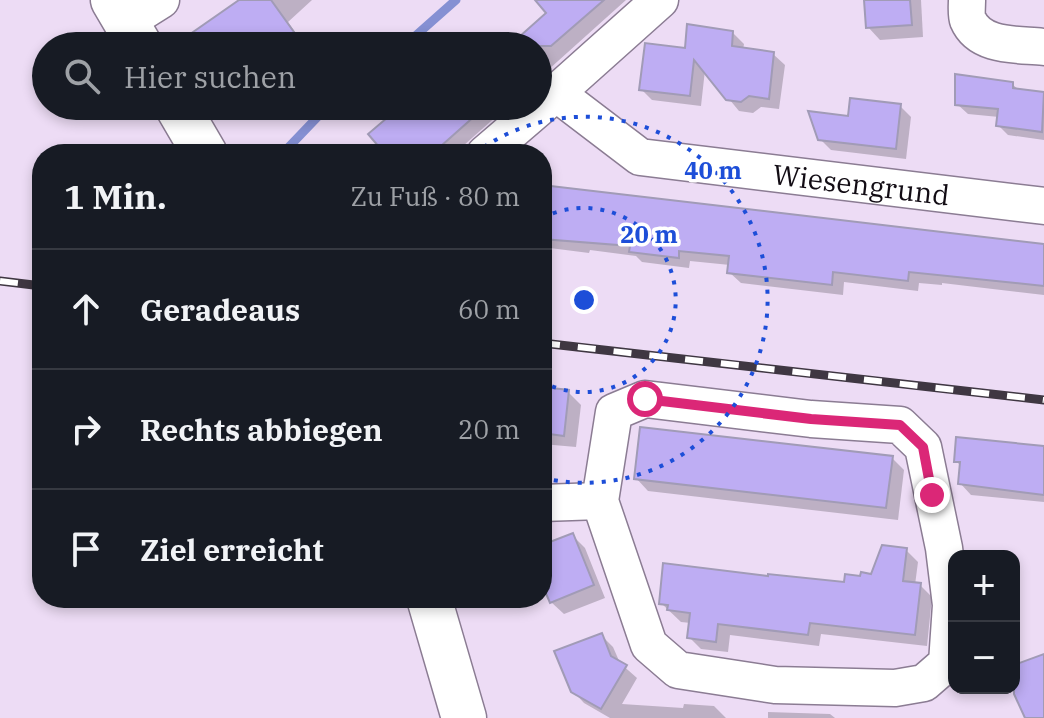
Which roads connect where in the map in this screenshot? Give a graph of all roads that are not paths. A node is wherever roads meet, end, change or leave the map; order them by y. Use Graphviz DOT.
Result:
graph roads {
  1 [pos="660,0"];
  2 [pos="967,0"];
  3 [pos="1044,47"];
  4 [pos="556,93"];
  5 [pos="552,96"];
  6 [pos="185,120"];
  7 [pos="525,120"];
  8 [pos="199,144"];
  9 [pos="497,144"];
  10 [pos="1044,206"];
  11 [pos="600,501"];
  12 [pos="552,503"];
  13 [pos="432,608"];
  14 [pos="464,718"];
  1 -- 4 [label="street"];
  2 -- 3 [label="street"];
  4 -- 5 [label="street"];
  4 -- 10 [label="street, Wiesengrund"];
  6 -- 8 [label="main road"];
  7 -- 9 [label="street"];
  11 -- 11 [label="street"];
  11 -- 12 [label="street"];
  13 -- 14 [label="main road"];
}
